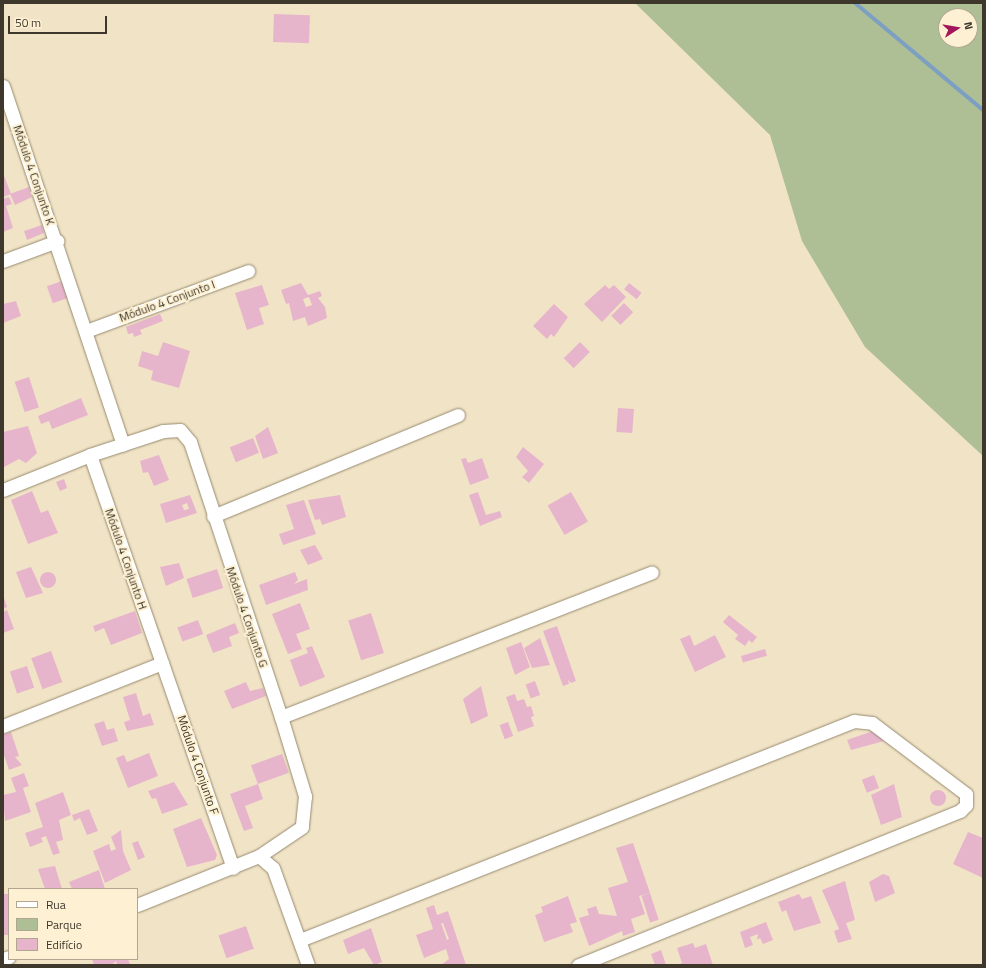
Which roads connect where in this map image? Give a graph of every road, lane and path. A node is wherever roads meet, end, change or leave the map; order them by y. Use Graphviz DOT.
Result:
graph roads {
  1 [pos="3,86"];
  2 [pos="56,241"];
  3 [pos="3,261"];
  4 [pos="248,271"];
  5 [pos="86,331"];
  6 [pos="458,415"];
  7 [pos="123,444"];
  8 [pos="90,455"];
  9 [pos="3,490"];
  10 [pos="213,516"];
  11 [pos="652,572"];
  12 [pos="162,663"];
  13 [pos="281,717"];
  14 [pos="3,726"];
  15 [pos="259,856"];
  16 [pos="233,868"];
  17 [pos="138,906"];
  18 [pos="300,940"];
  19 [pos="308,965"];
  20 [pos="578,965"];
  1 -- 2 [label="street, Módulo 4 Conjunto K"];
  2 -- 3 [label="street"];
  2 -- 5 [label="street, Módulo 4 Conjunto K"];
  4 -- 5 [label="street, Módulo 4 Conjunto I"];
  5 -- 7 [label="street, Módulo 4 Conjunto K"];
  6 -- 10 [label="street"];
  7 -- 8 [label="street"];
  7 -- 10 [label="street"];
  8 -- 9 [label="street"];
  8 -- 12 [label="street, Módulo 4 Conjunto H"];
  10 -- 13 [label="street, Módulo 4 Conjunto G"];
  11 -- 13 [label="street"];
  12 -- 14 [label="street"];
  12 -- 16 [label="street, Módulo 4 Conjunto F"];
  13 -- 15 [label="street, Módulo 4 Conjunto G"];
  15 -- 16 [label="street, Módulo 4 Conjunto G"];
  15 -- 18 [label="street"];
  16 -- 17 [label="street, Módulo 4 Conjunto G"];
  18 -- 19 [label="street"];
  18 -- 20 [label="street"];
}
